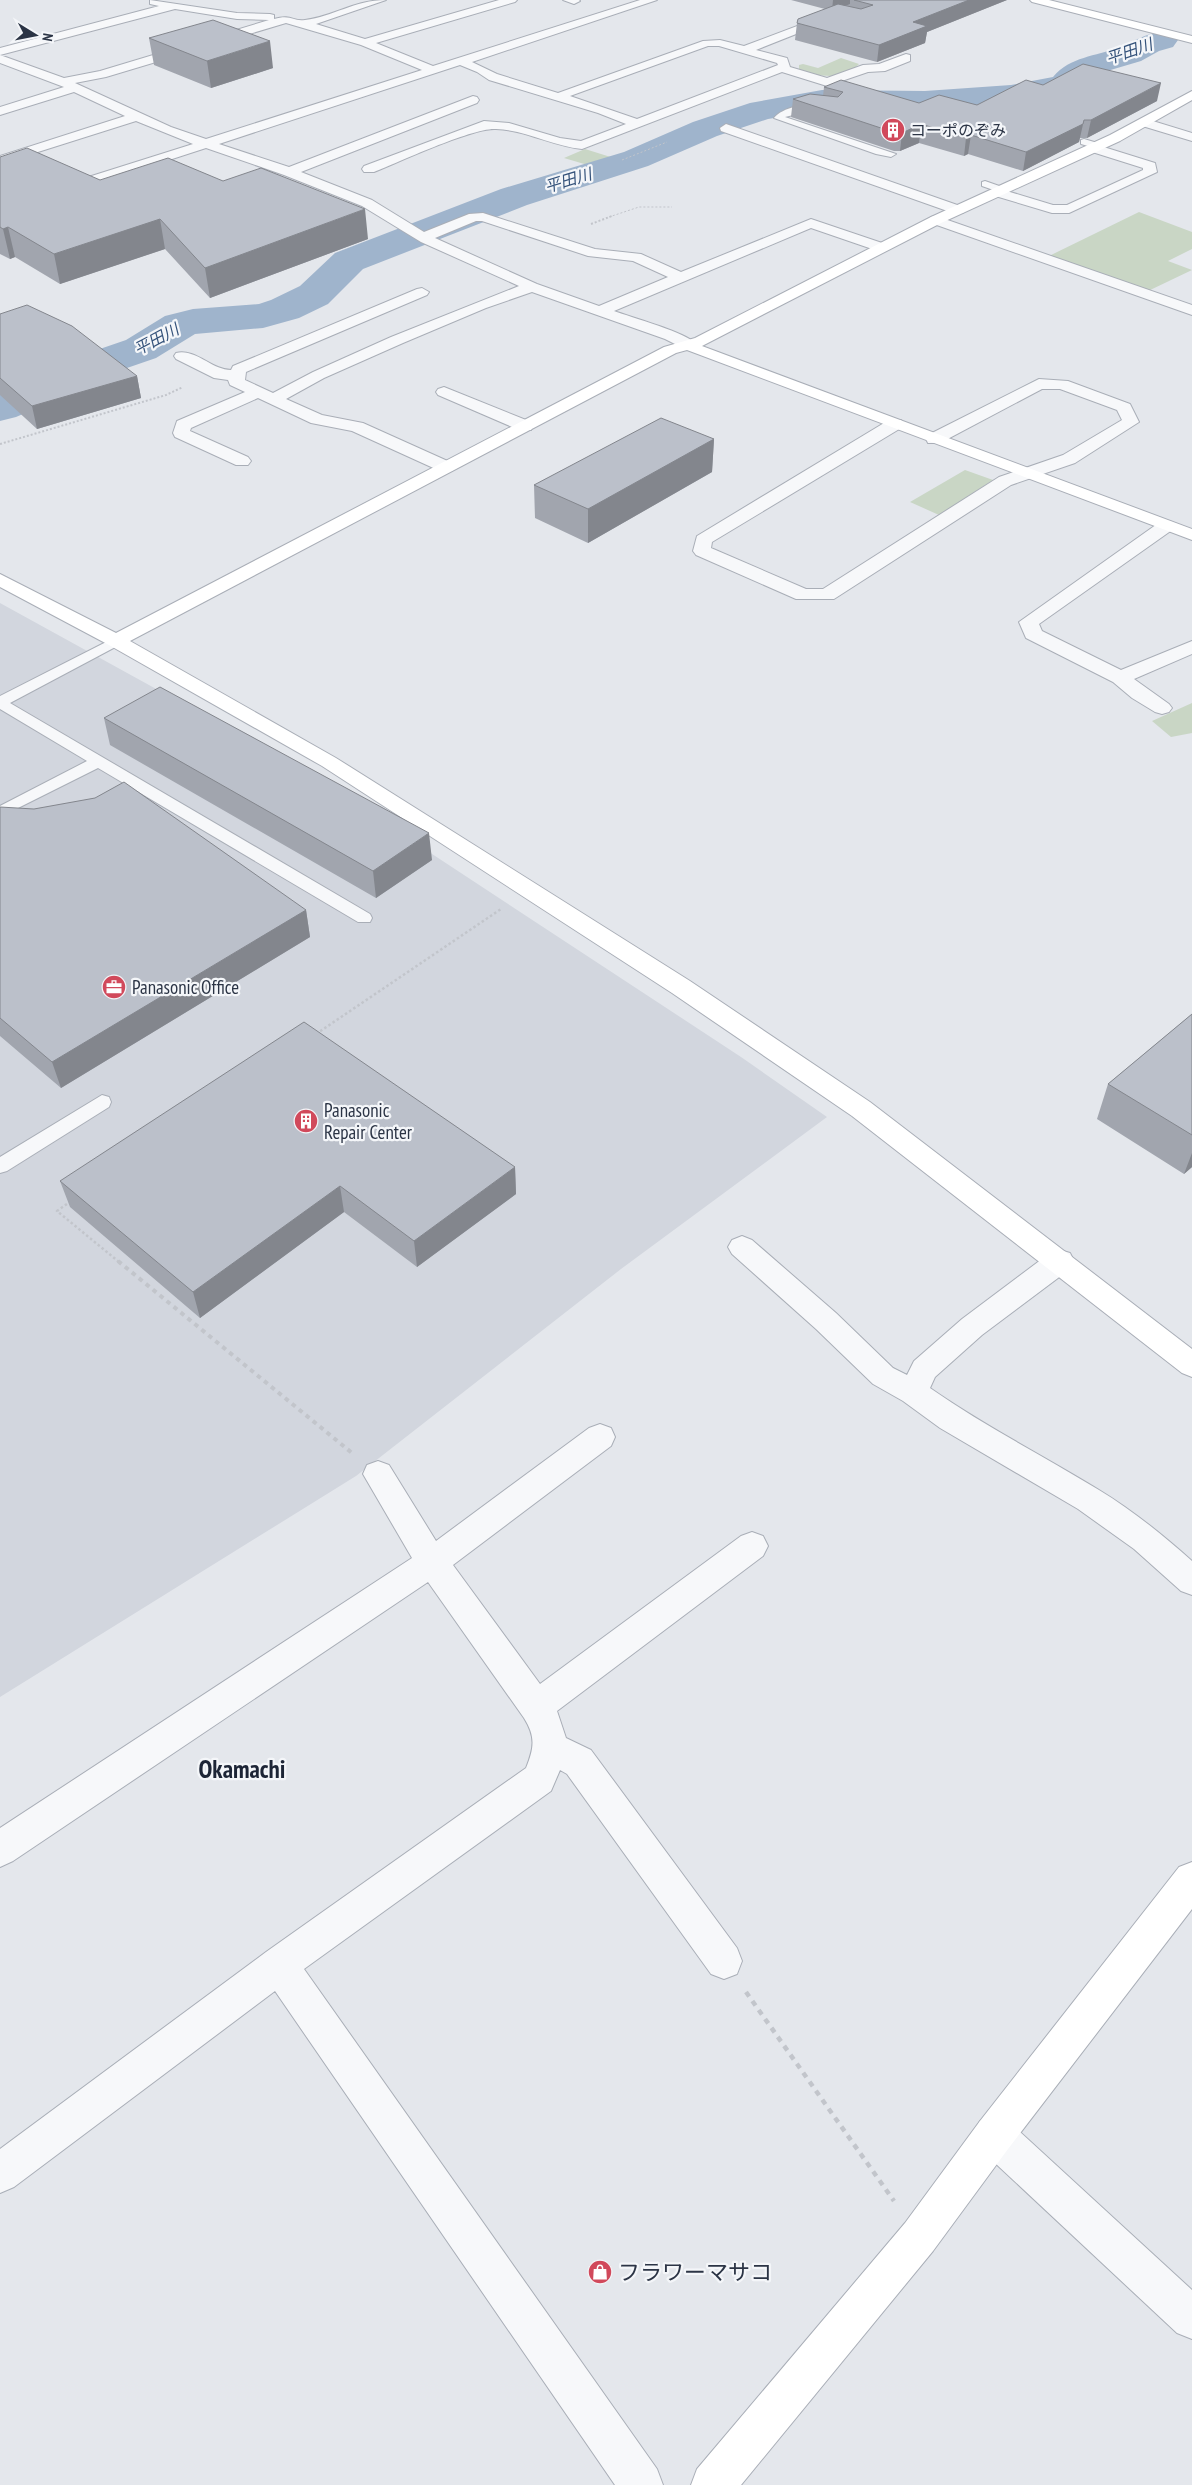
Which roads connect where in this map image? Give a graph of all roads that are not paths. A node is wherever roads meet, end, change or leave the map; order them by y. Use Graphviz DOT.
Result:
graph roads {
  1 [pos="148,0"];
  2 [pos="380,0"];
  3 [pos="510,0"];
  4 [pos="652,0"];
  5 [pos="876,0"];
  6 [pos="1036,0"];
  7 [pos="173,6"];
  8 [pos="273,7"];
  9 [pos="260,16"];
  10 [pos="286,19"];
  11 [pos="305,24"];
  12 [pos="1192,40"];
  13 [pos="366,43"];
  14 [pos="745,50"];
  15 [pos="0,52"];
  16 [pos="906,58"];
  17 [pos="0,59"];
  18 [pos="459,61"];
  19 [pos="781,68"];
  20 [pos="432,70"];
  21 [pos="63,82"];
  22 [pos="76,88"];
  23 [pos="1192,95"];
  24 [pos="557,97"];
  25 [pos="473,100"];
  26 [pos="828,109"];
  27 [pos="0,111"];
  28 [pos="137,116"];
  29 [pos="1143,122"];
  30 [pos="635,123"];
  31 [pos="726,128"];
  32 [pos="1192,137"];
  33 [pos="206,143"];
  34 [pos="1092,145"];
  35 [pos="891,154"];
  36 [pos="0,160"];
  37 [pos="369,169"];
  38 [pos="289,172"];
  39 [pos="87,182"];
  40 [pos="985,184"];
  41 [pos="1000,191"];
  42 [pos="958,210"];
  43 [pos="936,220"];
  44 [pos="421,234"];
  45 [pos="883,248"];
  46 [pos="680,277"];
  47 [pos="532,287"];
  48 [pos="422,292"];
  49 [pos="1192,310"];
  50 [pos="600,311"];
  51 [pos="689,345"];
  52 [pos="182,356"];
  53 [pos="237,375"];
  54 [pos="258,392"];
  55 [pos="444,392"];
  56 [pos="273,400"];
  57 [pos="895,424"];
  58 [pos="525,426"];
  59 [pos="934,439"];
  60 [pos="242,461"];
  61 [pos="446,467"];
  62 [pos="1026,473"];
  63 [pos="1166,526"];
  64 [pos="1192,535"];
  65 [pos="0,580"];
  66 [pos="116,641"];
  67 [pos="1192,647"];
  68 [pos="1120,678"];
  69 [pos="0,703"];
  70 [pos="1162,708"];
  71 [pos="97,762"];
  72 [pos="0,812"];
  73 [pos="364,918"];
  74 [pos="102,1102"];
  75 [pos="0,1166"];
  76 [pos="742,1247"];
  77 [pos="1060,1261"];
  78 [pos="1192,1365"];
  79 [pos="913,1392"];
  80 [pos="600,1437"];
  81 [pos="378,1474"];
  82 [pos="752,1546"];
  83 [pos="432,1562"];
  84 [pos="1192,1581"];
  85 [pos="536,1707"];
  86 [pos="551,1748"];
  87 [pos="0,1849"];
  88 [pos="1192,1880"];
  89 [pos="724,1961"];
  90 [pos="279,1965"];
  91 [pos="994,2134"];
  92 [pos="0,2173"];
  93 [pos="1192,2318"];
  94 [pos="641,2485"];
  95 [pos="713,2485"];
  1 -- 7 [label="street"];
  2 -- 11 [label="street"];
  3 -- 13 [label="street"];
  4 -- 18 [label="street"];
  5 -- 14 [label="street"];
  6 -- 12 [label="street"];
  7 -- 9 [label="street"];
  7 -- 15 [label="street"];
  8 -- 9 [label="street"];
  9 -- 10 [label="street"];
  10 -- 11 [label="street"];
  10 -- 21 [label="street"];
  11 -- 13 [label="street"];
  13 -- 20 [label="street"];
  14 -- 19 [label="street"];
  14 -- 24 [label="street"];
  16 -- 19 [label="street"];
  17 -- 21 [label="street"];
  18 -- 20 [label="street"];
  18 -- 24 [label="street"];
  19 -- 30 [label="street"];
  20 -- 33 [label="street"];
  21 -- 22 [label="street"];
  22 -- 27 [label="street"];
  22 -- 28 [label="street"];
  23 -- 29 [label="street"];
  24 -- 30 [label="street"];
  25 -- 38 [label="street"];
  26 -- 35 [label="lane"];
  28 -- 33 [label="street"];
  28 -- 36 [label="street"];
  29 -- 32 [label="street"];
  29 -- 34 [label="street"];
  30 -- 37 [label="street"];
  31 -- 42 [label="street"];
  33 -- 38 [label="street"];
  33 -- 39 [label="street"];
  34 -- 41 [label="street"];
  34 -- 41 [label="street"];
  38 -- 44 [label="street"];
  40 -- 41 [label="lane"];
  41 -- 42 [label="street"];
  42 -- 43 [label="street"];
  43 -- 45 [label="street"];
  43 -- 49 [label="street"];
  44 -- 46 [label="street"];
  44 -- 47 [label="street"];
  45 -- 46 [label="street"];
  45 -- 51 [label="street"];
  46 -- 50 [label="street"];
  47 -- 50 [label="street"];
  47 -- 56 [label="street"];
  48 -- 53 [label="street"];
  50 -- 51 [label="street"];
  51 -- 57 [label="street"];
  51 -- 58 [label="street"];
  52 -- 53 [label="street"];
  53 -- 54 [label="street"];
  54 -- 56 [label="street"];
  54 -- 60 [label="street"];
  55 -- 58 [label="street"];
  56 -- 61 [label="street"];
  57 -- 59 [label="street"];
  57 -- 62 [label="street"];
  58 -- 61 [label="street"];
  59 -- 62 [label="street"];
  59 -- 62 [label="street"];
  61 -- 66 [label="street"];
  62 -- 63 [label="street"];
  63 -- 64 [label="street"];
  63 -- 68 [label="street"];
  65 -- 66 [label="street"];
  66 -- 69 [label="lane"];
  66 -- 77 [label="street"];
  67 -- 68 [label="street"];
  68 -- 70 [label="street"];
  69 -- 71 [label="lane"];
  71 -- 72 [label="lane"];
  71 -- 73 [label="lane"];
  74 -- 75 [label="lane"];
  76 -- 79 [label="street"];
  77 -- 78 [label="street"];
  77 -- 79 [label="street"];
  79 -- 84 [label="street"];
  80 -- 83 [label="street"];
  81 -- 83 [label="street"];
  82 -- 85 [label="street"];
  83 -- 85 [label="street"];
  83 -- 87 [label="street"];
  85 -- 86 [label="street"];
  86 -- 89 [label="street"];
  86 -- 90 [label="street"];
  88 -- 91 [label="street"];
  90 -- 92 [label="street"];
  90 -- 94 [label="street"];
  91 -- 93 [label="street"];
  91 -- 95 [label="street"];
}
